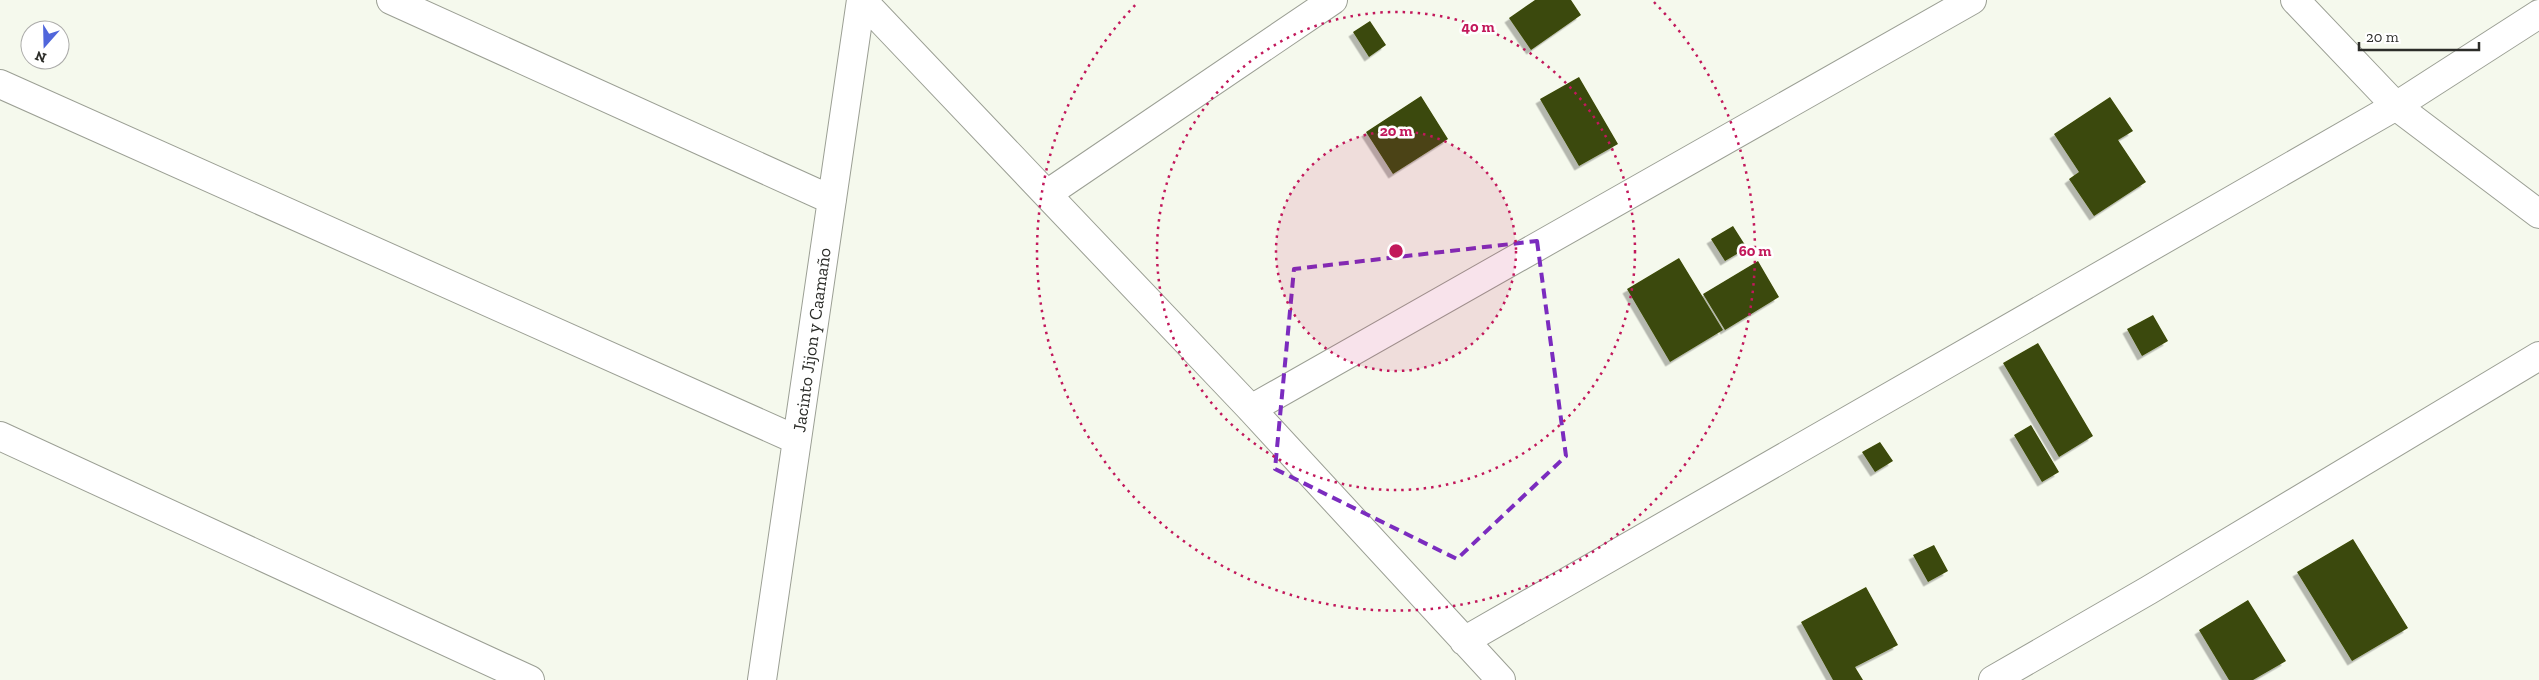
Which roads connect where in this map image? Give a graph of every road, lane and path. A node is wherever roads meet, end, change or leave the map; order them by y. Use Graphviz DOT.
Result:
graph roads {
  1 [pos="391,0"];
  2 [pos="861,0"];
  3 [pos="1333,0"];
  4 [pos="1972,0"];
  5 [pos="2295,0"];
  6 [pos="2539,14"];
  7 [pos="0,84"];
  8 [pos="2396,106"];
  9 [pos="1047,194"];
  10 [pos="832,200"];
  11 [pos="2539,214"];
  12 [pos="2539,356"];
  13 [pos="1251,409"];
  14 [pos="0,436"];
  15 [pos="797,440"];
  16 [pos="1464,641"];
  17 [pos="530,680"];
  18 [pos="762,680"];
  19 [pos="1501,680"];
  20 [pos="1993,680"];
  1 -- 10 [label="street"];
  2 -- 9 [label="street"];
  2 -- 10 [label="street, Jacinto Jijon y Caamaño"];
  3 -- 9 [label="street"];
  4 -- 13 [label="street"];
  5 -- 8 [label="street"];
  6 -- 8 [label="street"];
  7 -- 15 [label="street"];
  8 -- 11 [label="street"];
  8 -- 16 [label="street"];
  9 -- 13 [label="street"];
  10 -- 15 [label="street, Jacinto Jijon y Caamaño"];
  12 -- 20 [label="street"];
  13 -- 16 [label="street"];
  14 -- 17 [label="street"];
  15 -- 18 [label="street, Jacinto Jijon y Caamaño"];
  16 -- 19 [label="street"];
}
